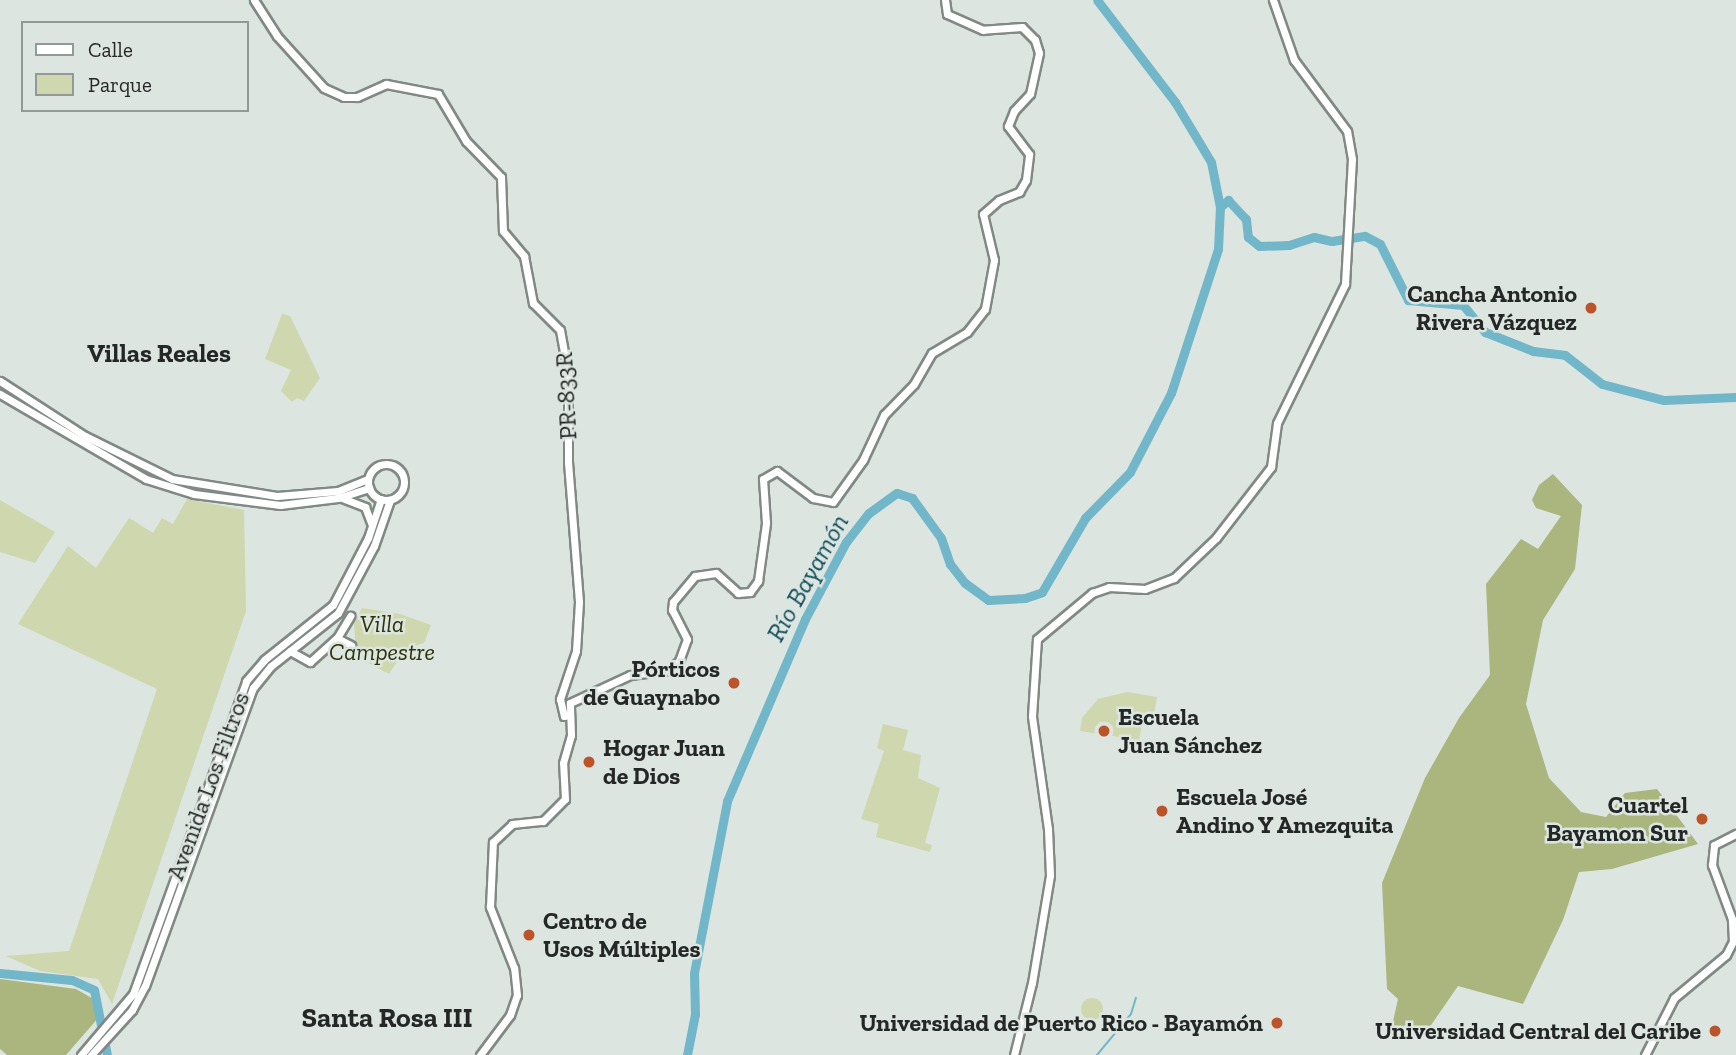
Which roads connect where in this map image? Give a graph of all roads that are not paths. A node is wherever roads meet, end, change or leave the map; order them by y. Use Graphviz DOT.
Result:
graph roads {
  1 [pos="254,0"];
  2 [pos="946,0"];
  3 [pos="1273,0"];
  4 [pos="0,381"];
  5 [pos="0,394"];
  6 [pos="368,479"];
  7 [pos="369,488"];
  8 [pos="338,498"];
  9 [pos="380,499"];
  10 [pos="390,500"];
  11 [pos="372,529"];
  12 [pos="350,617"];
  13 [pos="337,638"];
  14 [pos="285,645"];
  15 [pos="351,645"];
  16 [pos="291,652"];
  17 [pos="569,715"];
  18 [pos="1736,834"];
  19 [pos="130,1006"];
  20 [pos="80,1055"];
  21 [pos="91,1055"];
  22 [pos="480,1055"];
  23 [pos="1014,1055"];
  24 [pos="1645,1055"];
  1 -- 17 [label="street, PR-833R / PR-833R"];
  2 -- 17 [label="street"];
  3 -- 23 [label="street"];
  4 -- 6 [label="street"];
  5 -- 8 [label="street"];
  6 -- 7 [label="street"];
  6 -- 10 [label="street"];
  7 -- 8 [label="street"];
  7 -- 9 [label="street"];
  8 -- 11 [label="street"];
  9 -- 10 [label="street"];
  9 -- 11 [label="street, Avenida Los Filtros"];
  10 -- 16 [label="street, Avenida Los Filtros"];
  11 -- 14 [label="street, Avenida Los Filtros"];
  12 -- 13 [label="street"];
  13 -- 15 [label="street"];
  13 -- 16 [label="street"];
  14 -- 16 [label="street"];
  14 -- 19 [label="street, Avenida Los Filtros"];
  16 -- 19 [label="street, Avenida Los Filtros"];
  17 -- 22 [label="street, PR-833R"];
  18 -- 24 [label="street"];
  19 -- 20 [label="street, Avenida Los Filtros"];
  19 -- 21 [label="street, Avenida Los Filtros"];
}
